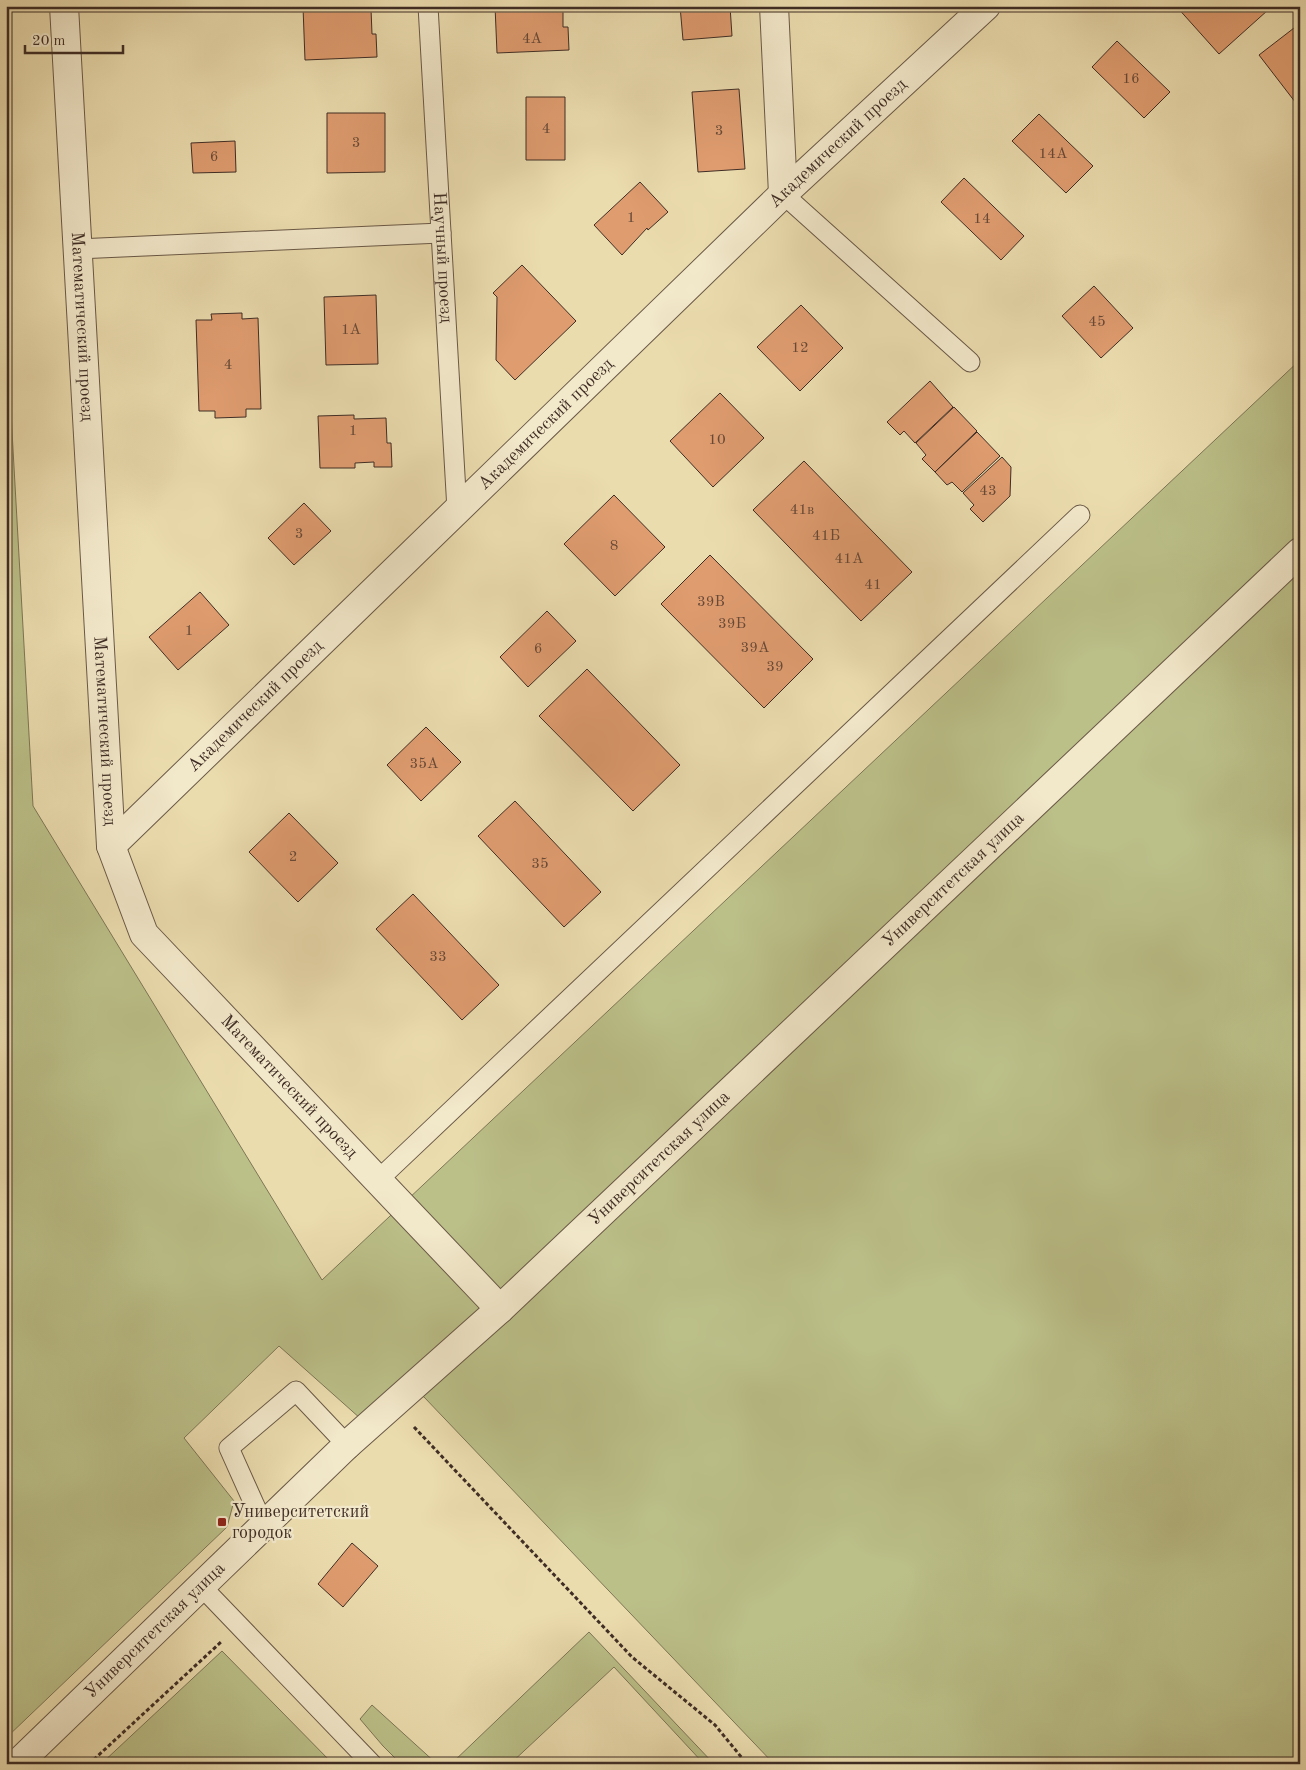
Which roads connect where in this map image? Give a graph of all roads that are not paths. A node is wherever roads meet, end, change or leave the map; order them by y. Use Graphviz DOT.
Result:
graph roads {
  1 [pos="64,6"];
  2 [pos="428,6"];
  3 [pos="774,6"];
  4 [pos="986,6"];
  5 [pos="782,194"];
  6 [pos="441,233"];
  7 [pos="77,249"];
  8 [pos="970,362"];
  9 [pos="457,510"];
  10 [pos="1080,515"];
  11 [pos="1300,552"];
  12 [pos="111,846"];
  13 [pos="378,1180"];
  14 [pos="500,1309"];
  15 [pos="347,1446"];
  16 [pos="264,1526"];
  17 [pos="200,1586"];
  18 [pos="17,1764"];
  19 [pos="372,1764"];
  1 -- 7 [label="street, Математический проезд"];
  2 -- 6 [label="lane, Научный проезд"];
  3 -- 5 [label="street"];
  4 -- 5 [label="street, Академический проезд"];
  5 -- 8 [label="lane"];
  5 -- 9 [label="street, Академический проезд"];
  6 -- 7 [label="lane"];
  6 -- 9 [label="lane, Научный проезд"];
  7 -- 12 [label="street, Математический проезд"];
  9 -- 12 [label="street, Академический проезд"];
  10 -- 13 [label="lane"];
  11 -- 14 [label="street, Университетская улица"];
  12 -- 13 [label="street, Математический проезд"];
  13 -- 14 [label="street, Математический проезд"];
  14 -- 15 [label="street, Университетская улица"];
  15 -- 16 [label="street, Университетская улица"];
  15 -- 16 [label="lane"];
  16 -- 17 [label="street, Университетская улица"];
  17 -- 18 [label="street, Университетская улица"];
  17 -- 19 [label="lane"];
}
